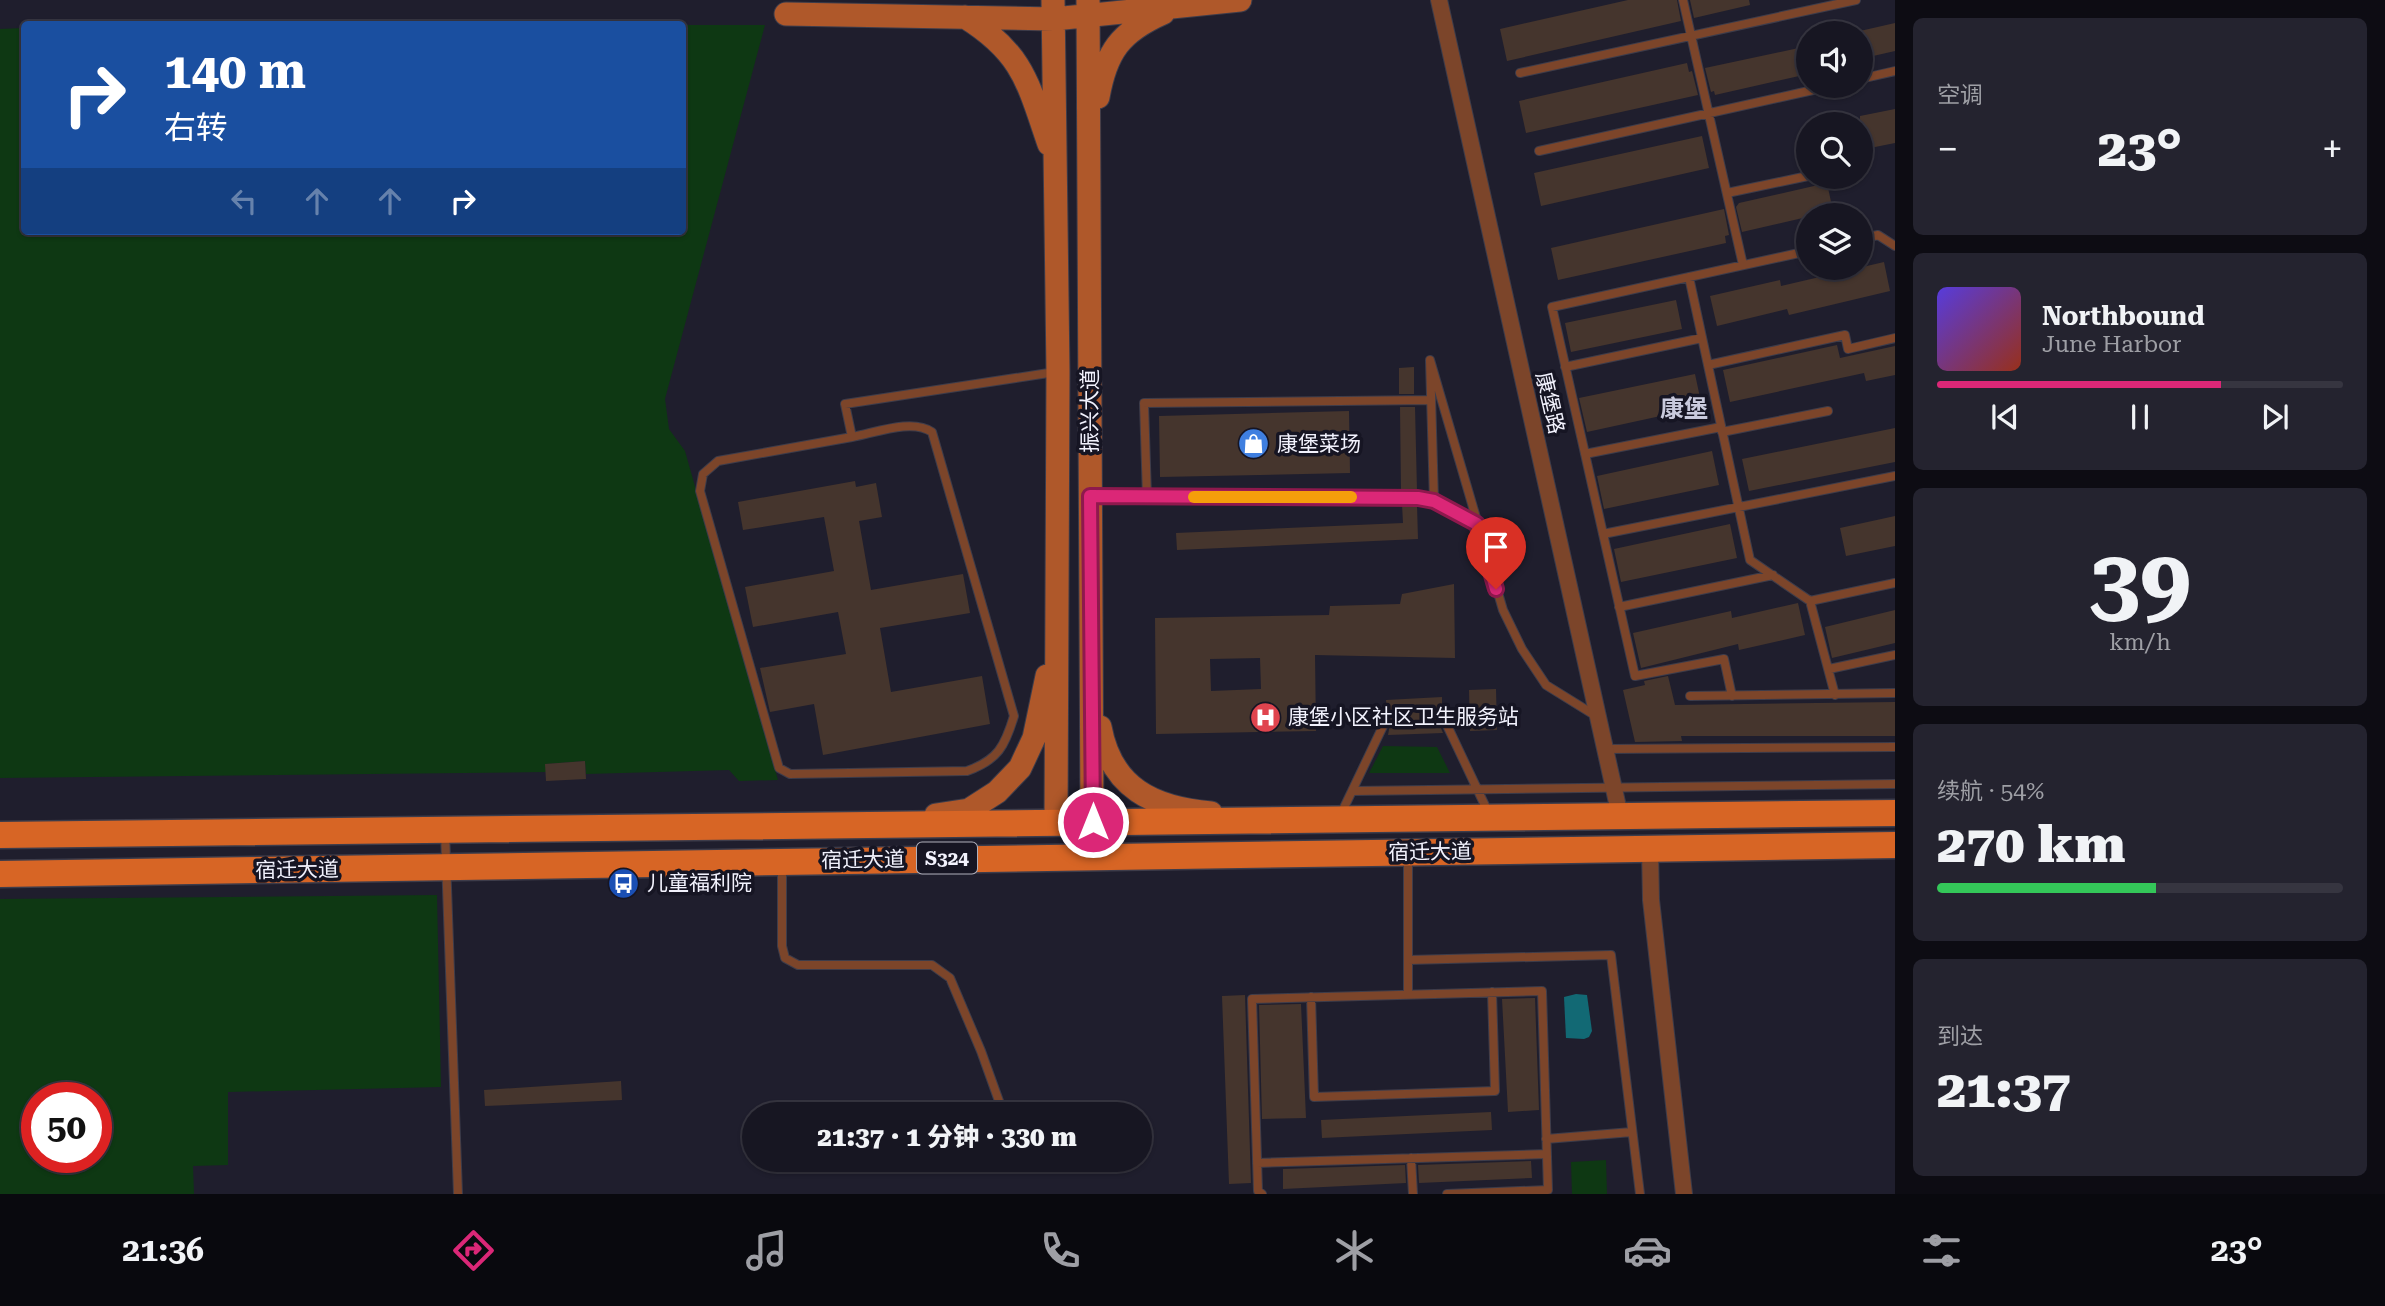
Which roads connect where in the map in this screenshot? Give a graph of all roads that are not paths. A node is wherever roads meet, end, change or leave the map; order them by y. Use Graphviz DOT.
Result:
graph roads {
  1 [pos="1240,0"];
  2 [pos="1438,0"];
  3 [pos="1683,0"];
  4 [pos="1856,0"];
  5 [pos="1178,7"];
  6 [pos="1088,8"];
  7 [pos="1054,10"];
  8 [pos="786,14"];
  9 [pos="965,18"];
  10 [pos="1693,36"];
  11 [pos="1895,71"];
  12 [pos="1520,73"];
  13 [pos="1873,76"];
  14 [pos="1796,94"];
  15 [pos="1710,113"];
  16 [pos="1539,151"];
  17 [pos="1088,152"];
  18 [pos="1055,162"];
  19 [pos="1796,179"];
  20 [pos="1727,193"];
  21 [pos="1873,236"];
  22 [pos="1895,246"];
  23 [pos="1796,254"];
  24 [pos="1743,265"];
  25 [pos="1689,277"];
  26 [pos="1702,338"];
  27 [pos="1895,338"];
  28 [pos="1708,365"];
  29 [pos="1565,366"];
  30 [pos="1058,372"];
  31 [pos="1431,400"];
  32 [pos="1828,411"];
  33 [pos="1722,430"];
  34 [pos="852,437"];
  35 [pos="1585,454"];
  36 [pos="1895,476"];
  37 [pos="1090,496"];
  38 [pos="1147,496"];
  39 [pos="1434,501"];
  40 [pos="1738,508"];
  41 [pos="1477,524"];
  42 [pos="1603,534"];
  43 [pos="1773,575"];
  44 [pos="1895,583"];
  45 [pos="1810,601"];
  46 [pos="1619,607"];
  47 [pos="1058,611"];
  48 [pos="1091,619"];
  49 [pos="1895,655"];
  50 [pos="1829,670"];
  51 [pos="1895,693"];
  52 [pos="1835,695"];
  53 [pos="1689,696"];
  54 [pos="1732,696"];
  55 [pos="1598,717"];
  56 [pos="1446,721"];
  57 [pos="1384,724"];
  58 [pos="1895,747"];
  59 [pos="1605,750"];
  60 [pos="1895,785"];
  61 [pos="1614,788"];
  62 [pos="1478,790"];
  63 [pos="1352,791"];
  64 [pos="1895,813"];
  65 [pos="1620,816"];
  66 [pos="1491,817"];
  67 [pos="1339,819"];
  68 [pos="1277,820"];
  69 [pos="1056,821"];
  70 [pos="1093,822"];
  71 [pos="876,824"];
  72 [pos="445,829"];
  73 [pos="0,835"];
  74 [pos="1895,845"];
  75 [pos="1650,849"];
  76 [pos="1408,852"];
  77 [pos="782,861"];
  78 [pos="446,868"];
  79 [pos="0,874"];
  80 [pos="1408,960"];
  81 [pos="1492,992"];
  82 [pos="1408,994"];
  83 [pos="1311,997"];
  84 [pos="999,1102"];
  85 [pos="1632,1132"];
  86 [pos="1546,1139"];
  87 [pos="1547,1154"];
  88 [pos="1411,1158"];
  89 [pos="1257,1164"];
  90 [pos="1548,1192"];
  91 [pos="458,1194"];
  92 [pos="1262,1194"];
  93 [pos="1413,1194"];
  94 [pos="1447,1194"];
  95 [pos="1640,1194"];
  96 [pos="1685,1194"];
  1 -- 5 [label="main road"];
  2 -- 55 [label="street, 康堡路"];
  3 -- 10 [label="lane"];
  4 -- 10 [label="lane"];
  5 -- 6 [label="main road"];
  5 -- 17 [label="main road"];
  6 -- 7 [label="main road"];
  6 -- 17 [label="main road, 振兴大道"];
  7 -- 9 [label="main road"];
  7 -- 18 [label="main road, 振兴大道"];
  8 -- 9 [label="main road"];
  9 -- 18 [label="main road"];
  10 -- 12 [label="lane"];
  10 -- 15 [label="lane"];
  11 -- 13 [label="lane"];
  14 -- 15 [label="lane"];
  15 -- 16 [label="lane"];
  15 -- 20 [label="lane"];
  17 -- 37 [label="main road, 振兴大道"];
  18 -- 30 [label="main road, 振兴大道"];
  19 -- 20 [label="lane"];
  20 -- 24 [label="lane"];
  21 -- 22 [label="lane"];
  23 -- 24 [label="lane"];
  24 -- 25 [label="lane"];
  25 -- 26 [label="lane"];
  25 -- 29 [label="lane"];
  26 -- 28 [label="lane"];
  26 -- 29 [label="lane"];
  27 -- 28 [label="lane"];
  28 -- 33 [label="lane"];
  29 -- 35 [label="lane"];
  30 -- 34 [label="lane"];
  30 -- 47 [label="main road, 振兴大道"];
  31 -- 38 [label="lane"];
  31 -- 39 [label="lane"];
  31 -- 41 [label="lane"];
  32 -- 33 [label="lane"];
  33 -- 35 [label="lane"];
  33 -- 40 [label="lane"];
  34 -- 34 [label="lane"];
  35 -- 42 [label="lane"];
  36 -- 40 [label="lane"];
  37 -- 38 [label="lane"];
  37 -- 48 [label="main road, 振兴大道"];
  38 -- 39 [label="lane"];
  39 -- 41 [label="lane"];
  40 -- 42 [label="lane"];
  40 -- 43 [label="lane"];
  41 -- 55 [label="lane"];
  42 -- 46 [label="lane"];
  43 -- 45 [label="lane"];
  43 -- 46 [label="lane"];
  44 -- 45 [label="lane"];
  45 -- 50 [label="lane"];
  46 -- 54 [label="lane"];
  47 -- 69 [label="main road, 振兴大道"];
  47 -- 71 [label="main road"];
  48 -- 68 [label="main road"];
  48 -- 70 [label="main road, 振兴大道"];
  49 -- 50 [label="lane"];
  50 -- 52 [label="lane"];
  51 -- 52 [label="lane"];
  52 -- 54 [label="lane"];
  53 -- 54 [label="lane"];
  55 -- 59 [label="street, 康堡路"];
  56 -- 62 [label="lane"];
  57 -- 63 [label="lane"];
  58 -- 59 [label="lane"];
  59 -- 61 [label="street, 康堡路"];
  60 -- 61 [label="lane"];
  61 -- 62 [label="lane"];
  61 -- 65 [label="street, 康堡路"];
  62 -- 63 [label="lane"];
  62 -- 66 [label="lane"];
  63 -- 67 [label="lane"];
  64 -- 65 [label="main road, 宿迁大道 / S324"];
  65 -- 66 [label="main road, 宿迁大道 / S324"];
  66 -- 67 [label="main road, 宿迁大道 / S324"];
  67 -- 68 [label="main road, 宿迁大道 / S324"];
  68 -- 70 [label="main road, 宿迁大道 / S324"];
  69 -- 70 [label="main road, 宿迁大道 / S324"];
  69 -- 71 [label="main road, 宿迁大道 / S324"];
  71 -- 72 [label="main road, 宿迁大道 / S324"];
  72 -- 73 [label="main road, 宿迁大道 / S324"];
  72 -- 78 [label="lane"];
  74 -- 75 [label="main road, 宿迁大道 / S324"];
  75 -- 76 [label="main road, 宿迁大道 / S324"];
  75 -- 96 [label="street"];
  76 -- 77 [label="main road, 宿迁大道 / S324"];
  76 -- 80 [label="lane"];
  77 -- 78 [label="main road, 宿迁大道 / S324"];
  77 -- 84 [label="lane"];
  78 -- 79 [label="main road, 宿迁大道 / S324"];
  78 -- 91 [label="lane"];
  80 -- 82 [label="lane"];
  80 -- 85 [label="lane"];
  81 -- 82 [label="lane"];
  81 -- 83 [label="lane"];
  81 -- 86 [label="lane"];
  82 -- 83 [label="lane"];
  83 -- 89 [label="lane"];
  85 -- 86 [label="lane"];
  85 -- 95 [label="lane"];
  86 -- 87 [label="lane"];
  87 -- 88 [label="lane"];
  87 -- 90 [label="lane"];
  88 -- 89 [label="lane"];
  88 -- 93 [label="lane"];
  89 -- 92 [label="lane"];
  90 -- 94 [label="lane"];
}
